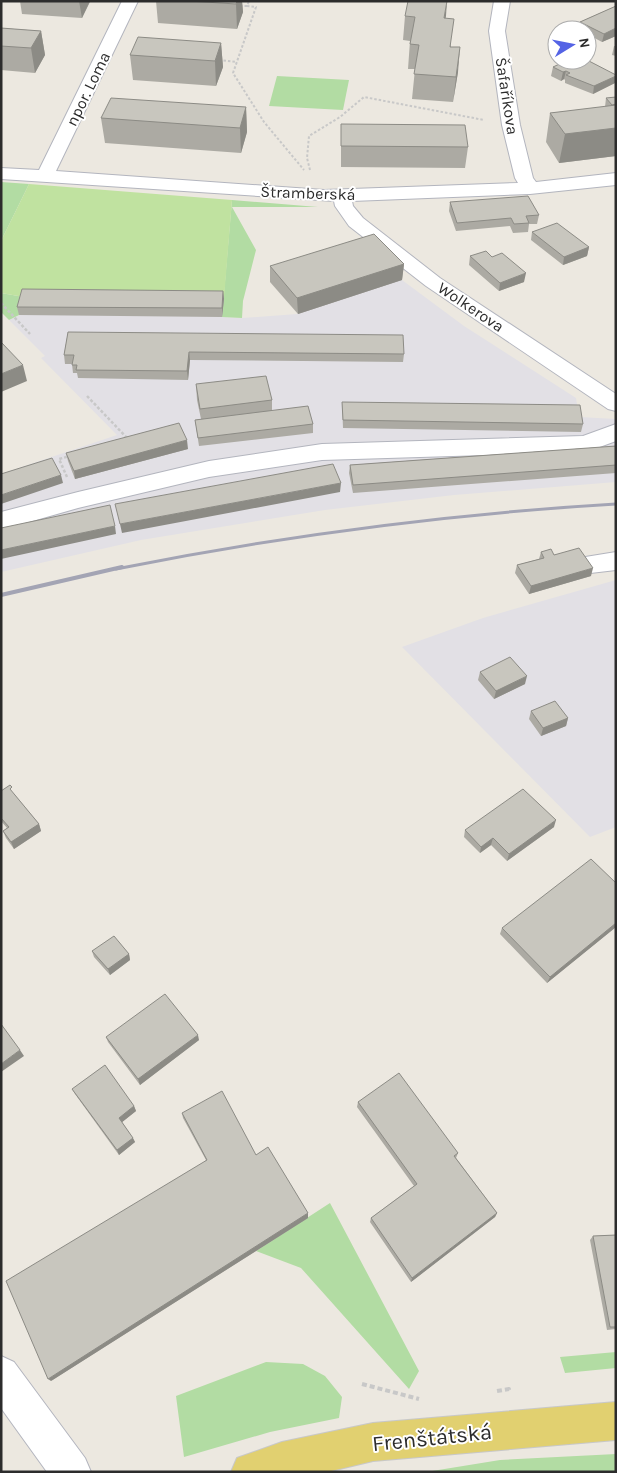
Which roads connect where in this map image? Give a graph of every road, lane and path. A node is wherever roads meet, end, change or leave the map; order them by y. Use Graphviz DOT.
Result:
graph roads {
  1 [pos="130,1"];
  2 [pos="249,1"];
  3 [pos="502,1"];
  4 [pos="238,6"];
  5 [pos="248,6"];
  6 [pos="218,60"];
  7 [pos="237,62"];
  8 [pos="511,125"];
  9 [pos="311,172"];
  10 [pos="1,173"];
  11 [pos="307,173"];
  12 [pos="45,176"];
  13 [pos="616,179"];
  14 [pos="530,188"];
  15 [pos="342,196"];
  16 [pos="1,303"];
  17 [pos="30,334"];
  18 [pos="87,396"];
  19 [pos="616,404"];
  20 [pos="616,432"];
  21 [pos="119,441"];
  22 [pos="76,454"];
  23 [pos="78,500"];
  24 [pos="1,520"];
  25 [pos="616,561"];
  26 [pos="582,565"];
  27 [pos="1,1375"];
  28 [pos="616,1421"];
  29 [pos="70,1472"];
  30 [pos="251,1472"];
  1 -- 12 [label="street, npor. Loma"];
  2 -- 5 [label="path"];
  3 -- 8 [label="street, Šafaříkova"];
  4 -- 5 [label="path"];
  5 -- 7 [label="path"];
  6 -- 7 [label="path"];
  7 -- 11 [label="path"];
  8 -- 9 [label="path"];
  8 -- 14 [label="street, Šafaříkova"];
  10 -- 12 [label="street, Štramberská"];
  12 -- 15 [label="street, Štramberská"];
  13 -- 14 [label="street, Štramberská"];
  14 -- 15 [label="street, Štramberská"];
  15 -- 19 [label="street, Wolkerova"];
  16 -- 17 [label="path"];
  18 -- 21 [label="path"];
  20 -- 23 [label="street"];
  22 -- 23 [label="path"];
  23 -- 24 [label="street"];
  25 -- 26 [label="street"];
  27 -- 29 [label="street"];
  28 -- 30 [label="main road, Frenštátská"];
}
